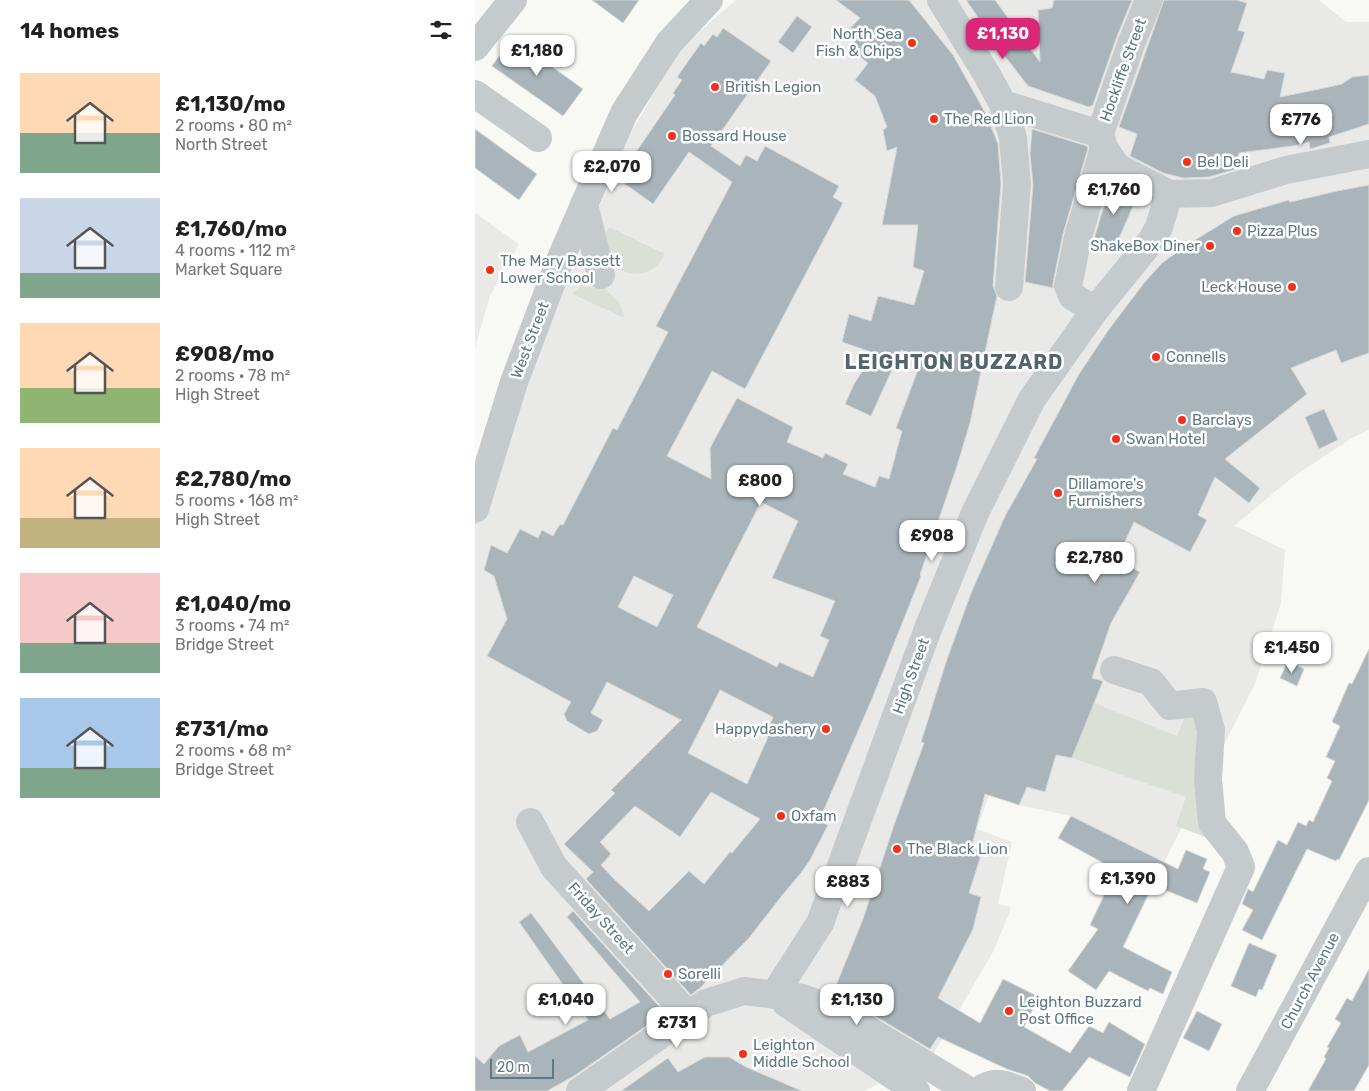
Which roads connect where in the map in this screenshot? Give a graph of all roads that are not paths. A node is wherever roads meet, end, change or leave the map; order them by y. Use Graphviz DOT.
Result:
graph roads {
  1 [pos="513,0"];
  2 [pos="709,0"];
  3 [pos="941,0"];
  4 [pos="1149,0"];
  5 [pos="475,47"];
  6 [pos="475,94"];
  7 [pos="1003,104"];
  8 [pos="538,138"];
  9 [pos="1102,141"];
  10 [pos="1369,154"];
  11 [pos="1169,194"];
  12 [pos="584,204"];
  13 [pos="601,275"];
  14 [pos="1009,287"];
  15 [pos="1095,310"];
  16 [pos="475,509"];
  17 [pos="1114,670"];
  18 [pos="530,822"];
  19 [pos="1369,872"];
  20 [pos="774,995"];
  21 [pos="681,1008"];
  22 [pos="580,1091"];
  23 [pos="916,1091"];
  24 [pos="969,1091"];
  25 [pos="978,1091"];
  26 [pos="1022,1091"];
  27 [pos="1141,1091"];
  28 [pos="1250,1091"];
  1 -- 5 [label="street"];
  2 -- 12 [label="street, West Street"];
  3 -- 7 [label="street"];
  4 -- 9 [label="street, Hockliffe Street"];
  6 -- 8 [label="street"];
  7 -- 9 [label="street"];
  7 -- 14 [label="street"];
  9 -- 11 [label="street"];
  9 -- 15 [label="street, Hockliffe Street"];
  10 -- 11 [label="street"];
  11 -- 15 [label="street, High Street"];
  12 -- 13 [label="street"];
  12 -- 16 [label="street, West Street"];
  15 -- 20 [label="street, High Street"];
  17 -- 27 [label="street"];
  18 -- 21 [label="street, Friday Street"];
  19 -- 28 [label="street, Church Avenue"];
  20 -- 22 [label="street"];
  20 -- 23 [label="street"];
  20 -- 24 [label="street"];
  25 -- 26 [label="street"];
}
